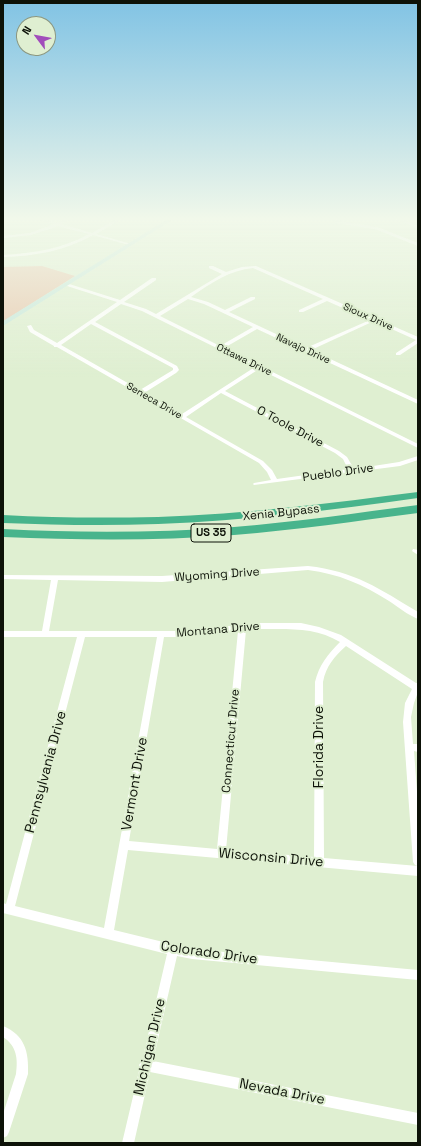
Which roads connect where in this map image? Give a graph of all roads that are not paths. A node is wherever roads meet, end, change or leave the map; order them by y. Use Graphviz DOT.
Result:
graph roads {
  1 [pos="87,270"];
  2 [pos="218,270"];
  3 [pos="235,270"];
  4 [pos="266,270"];
  5 [pos="226,274"];
  6 [pos="154,279"];
  7 [pos="66,284"];
  8 [pos="188,297"];
  9 [pos="253,298"];
  10 [pos="327,299"];
  11 [pos="121,302"];
  12 [pos="225,312"];
  13 [pos="301,312"];
  14 [pos="157,316"];
  15 [pos="373,320"];
  16 [pos="91,322"];
  17 [pos="3,324"];
  18 [pos="28,326"];
  19 [pos="257,327"];
  20 [pos="418,340"];
  21 [pos="56,346"];
  22 [pos="220,348"];
  23 [pos="306,350"];
  24 [pos="398,354"];
  25 [pos="259,367"];
  26 [pos="221,391"];
  27 [pos="139,393"];
  28 [pos="418,402"];
  29 [pos="181,417"];
  30 [pos="418,446"];
  31 [pos="418,458"];
  32 [pos="352,471"];
  33 [pos="275,481"];
  34 [pos="256,484"];
  35 [pos="418,495"];
  36 [pos="418,509"];
  37 [pos="3,519"];
  38 [pos="3,533"];
  39 [pos="3,577"];
  40 [pos="55,578"];
  41 [pos="418,616"];
  42 [pos="242,628"];
  43 [pos="3,634"];
  44 [pos="45,634"];
  45 [pos="82,634"];
  46 [pos="161,634"];
  47 [pos="345,642"];
  48 [pos="417,687"];
  49 [pos="413,748"];
  50 [pos="124,845"];
  51 [pos="221,854"];
  52 [pos="319,862"];
  53 [pos="418,862"];
  54 [pos="418,871"];
  55 [pos="6,908"];
  56 [pos="108,934"];
  57 [pos="172,950"];
  58 [pos="418,975"];
  59 [pos="3,1031"];
  60 [pos="146,1065"];
  61 [pos="418,1119"];
  62 [pos="3,1132"];
  63 [pos="128,1143"];
  1 -- 7 [label="main road"];
  2 -- 5 [label="street"];
  3 -- 5 [label="street, Sioux Drive"];
  4 -- 10 [label="street, Sioux Drive"];
  5 -- 8 [label="street"];
  6 -- 11 [label="street"];
  7 -- 11 [label="street, Ottawa Drive"];
  7 -- 17 [label="main road"];
  8 -- 12 [label="street, Navajo Drive"];
  8 -- 14 [label="street"];
  9 -- 12 [label="street"];
  10 -- 13 [label="street"];
  10 -- 15 [label="street, Sioux Drive"];
  11 -- 14 [label="street, Ottawa Drive"];
  11 -- 16 [label="street"];
  12 -- 19 [label="street, Navajo Drive"];
  14 -- 22 [label="street, Ottawa Drive"];
  15 -- 20 [label="street, Sioux Drive"];
  15 -- 23 [label="street"];
  16 -- 21 [label="street"];
  16 -- 27 [label="street"];
  18 -- 21 [label="street, Seneca Drive"];
  19 -- 22 [label="street"];
  19 -- 23 [label="street, Navajo Drive"];
  20 -- 24 [label="street"];
  21 -- 27 [label="street, Seneca Drive"];
  22 -- 25 [label="street, Ottawa Drive"];
  23 -- 28 [label="street, Navajo Drive"];
  25 -- 26 [label="street"];
  25 -- 30 [label="street, Ottawa Drive"];
  26 -- 29 [label="street"];
  26 -- 32 [label="street, O Toole Drive"];
  27 -- 29 [label="street, Seneca Drive"];
  29 -- 33 [label="street, Seneca Drive"];
  31 -- 32 [label="street, Pueblo Drive"];
  32 -- 33 [label="street, Pueblo Drive"];
  33 -- 34 [label="street, Pueblo Drive"];
  35 -- 37 [label="highway, Xenia Bypass / US 35"];
  36 -- 38 [label="highway, Xenia Bypass / US 35"];
  39 -- 40 [label="street, Wyoming Drive"];
  40 -- 41 [label="street, Wyoming Drive"];
  40 -- 44 [label="street"];
  42 -- 46 [label="street, Montana Drive"];
  42 -- 47 [label="street, Montana Drive"];
  42 -- 51 [label="street, Connecticut Drive"];
  43 -- 44 [label="street, Montana Drive"];
  44 -- 45 [label="street, Montana Drive"];
  45 -- 46 [label="street, Montana Drive"];
  45 -- 55 [label="street, Pennsylvania Drive"];
  46 -- 50 [label="street, Vermont Drive"];
  47 -- 48 [label="street, Montana Drive"];
  47 -- 52 [label="street, Florida Drive"];
  48 -- 49 [label="street"];
  49 -- 53 [label="street"];
  50 -- 51 [label="street, Wisconsin Drive"];
  50 -- 56 [label="street, Vermont Drive"];
  51 -- 52 [label="street, Wisconsin Drive"];
  52 -- 54 [label="street, Wisconsin Drive"];
  55 -- 56 [label="street, Colorado Drive"];
  56 -- 57 [label="street, Colorado Drive"];
  57 -- 58 [label="street, Colorado Drive"];
  57 -- 60 [label="street, Michigan Drive"];
  59 -- 62 [label="street"];
  60 -- 61 [label="street, Nevada Drive"];
  60 -- 63 [label="street, Michigan Drive"];
}
